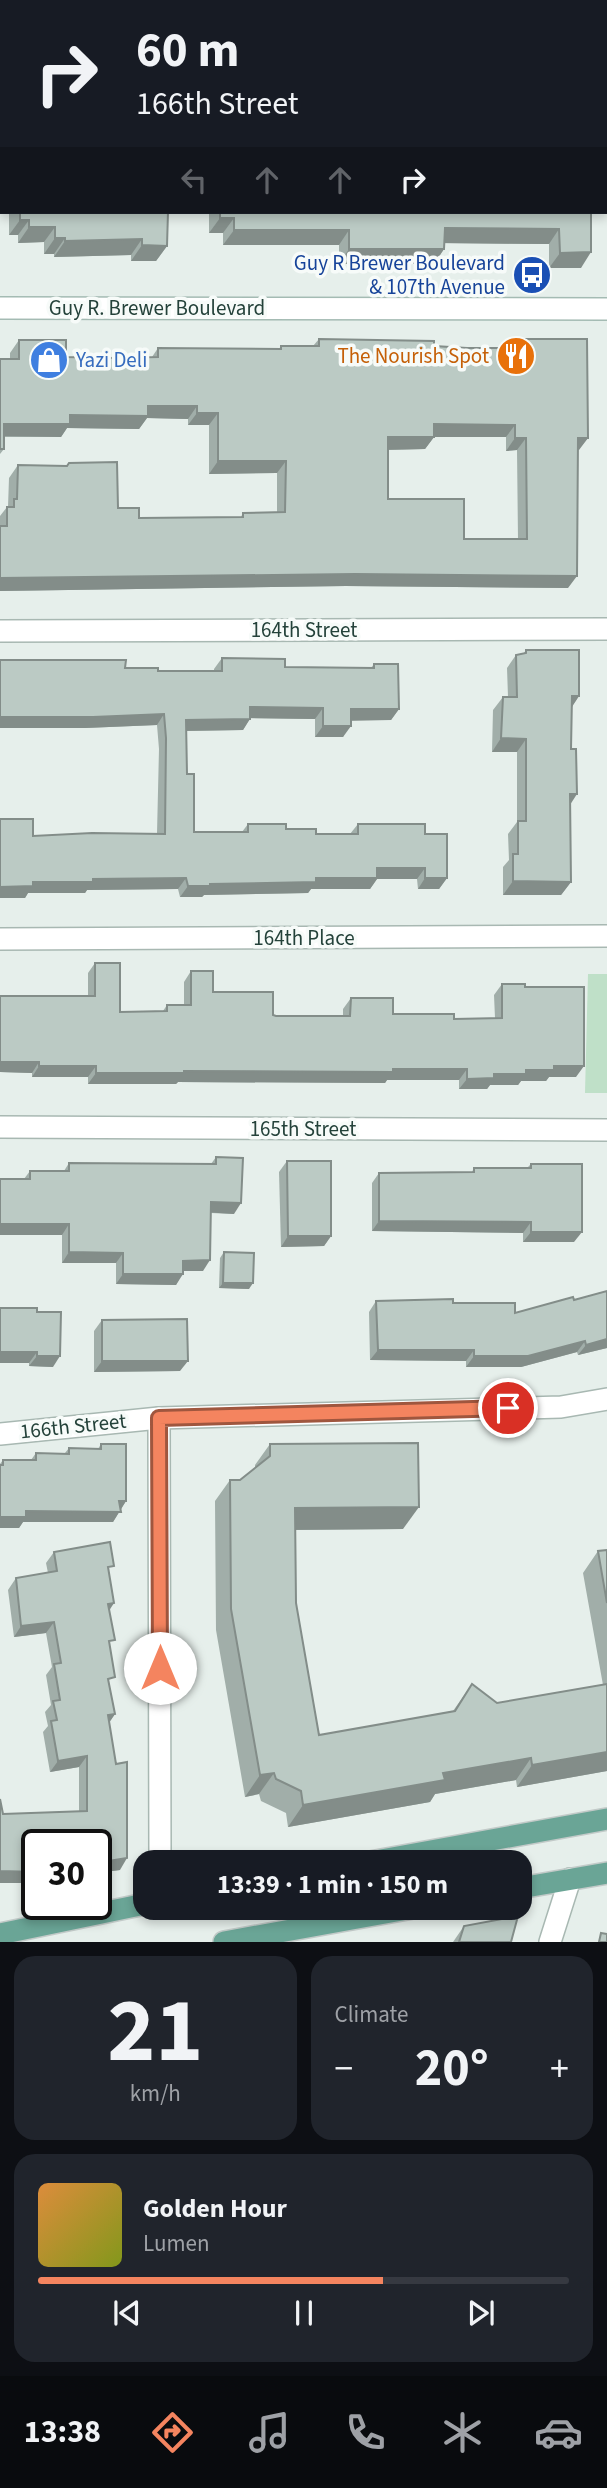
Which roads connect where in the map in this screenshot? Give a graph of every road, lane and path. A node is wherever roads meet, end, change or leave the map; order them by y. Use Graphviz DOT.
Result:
graph roads {
  1 [pos="0,308"];
  2 [pos="607,309"];
  3 [pos="607,629"];
  4 [pos="0,631"];
  5 [pos="607,936"];
  6 [pos="0,939"];
  7 [pos="0,1127"];
  8 [pos="607,1130"];
  9 [pos="607,1399"];
  10 [pos="159,1418"];
  11 [pos="0,1434"];
  12 [pos="607,1819"];
  13 [pos="160,1850"];
  14 [pos="436,1850"];
  15 [pos="607,1872"];
  16 [pos="570,1879"];
  17 [pos="532,1886"];
  18 [pos="133,1906"];
  19 [pos="346,1920"];
  20 [pos="0,1934"];
  21 [pos="224,1942"];
  22 [pos="551,1942"];
  1 -- 2 [label="street, Guy R. Brewer Boulevard"];
  3 -- 4 [label="street, 164th Street"];
  5 -- 6 [label="street, 164th Place"];
  7 -- 8 [label="street, 165th Street"];
  9 -- 10 [label="street, 166th Street"];
  10 -- 11 [label="street, 166th Street"];
  10 -- 13 [label="street"];
  12 -- 14 [label="main road"];
  15 -- 16 [label="main road"];
  16 -- 17 [label="main road"];
  16 -- 22 [label="street"];
  18 -- 20 [label="main road"];
  19 -- 21 [label="main road"];
}
